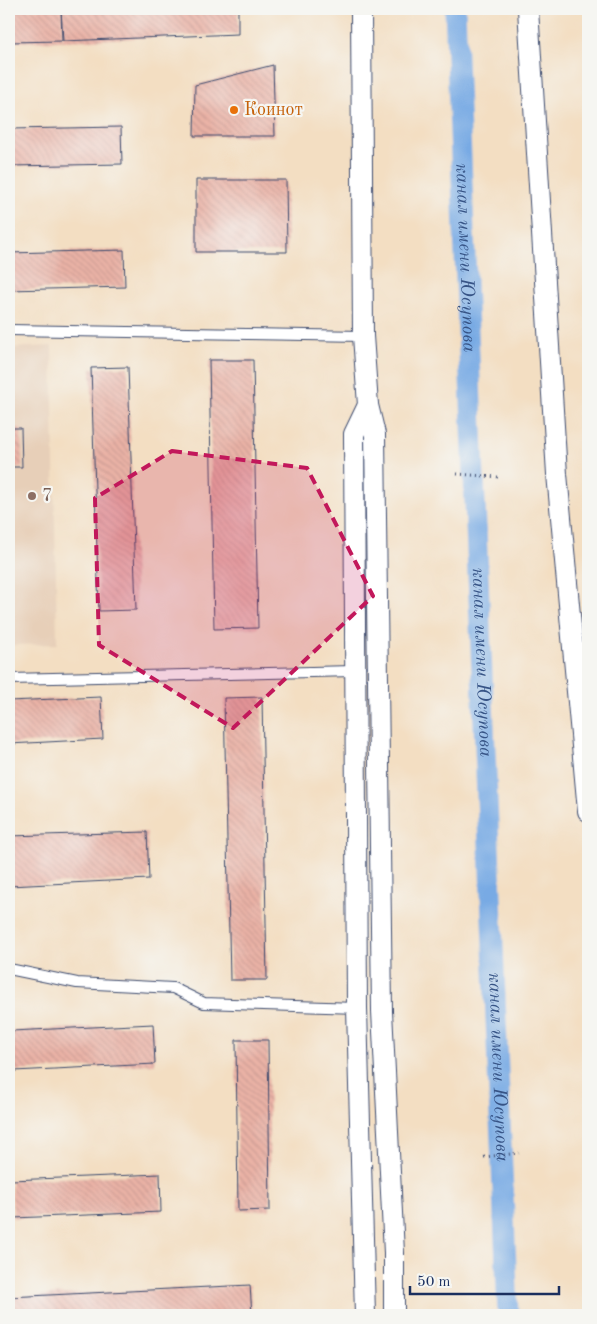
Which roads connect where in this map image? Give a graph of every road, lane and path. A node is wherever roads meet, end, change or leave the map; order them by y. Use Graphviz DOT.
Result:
graph roads {
  1 [pos="360,9"];
  2 [pos="528,9"];
  3 [pos="9,330"];
  4 [pos="364,336"];
  5 [pos="368,405"];
  6 [pos="457,474"];
  7 [pos="498,477"];
  8 [pos="354,670"];
  9 [pos="9,679"];
  10 [pos="588,811"];
  11 [pos="9,969"];
  12 [pos="356,1008"];
  13 [pos="360,1138"];
  14 [pos="388,1138"];
  15 [pos="519,1153"];
  16 [pos="484,1157"];
  17 [pos="365,1315"];
  18 [pos="394,1315"];
  1 -- 4 [label="street"];
  2 -- 10 [label="street"];
  3 -- 4 [label="lane"];
  4 -- 5 [label="street"];
  5 -- 8 [label="street"];
  5 -- 14 [label="street"];
  6 -- 7 [label="path"];
  8 -- 9 [label="lane"];
  8 -- 12 [label="street"];
  11 -- 12 [label="lane"];
  12 -- 13 [label="street"];
  13 -- 14 [label="street"];
  13 -- 17 [label="street"];
  14 -- 18 [label="street"];
  15 -- 16 [label="path"];
}
